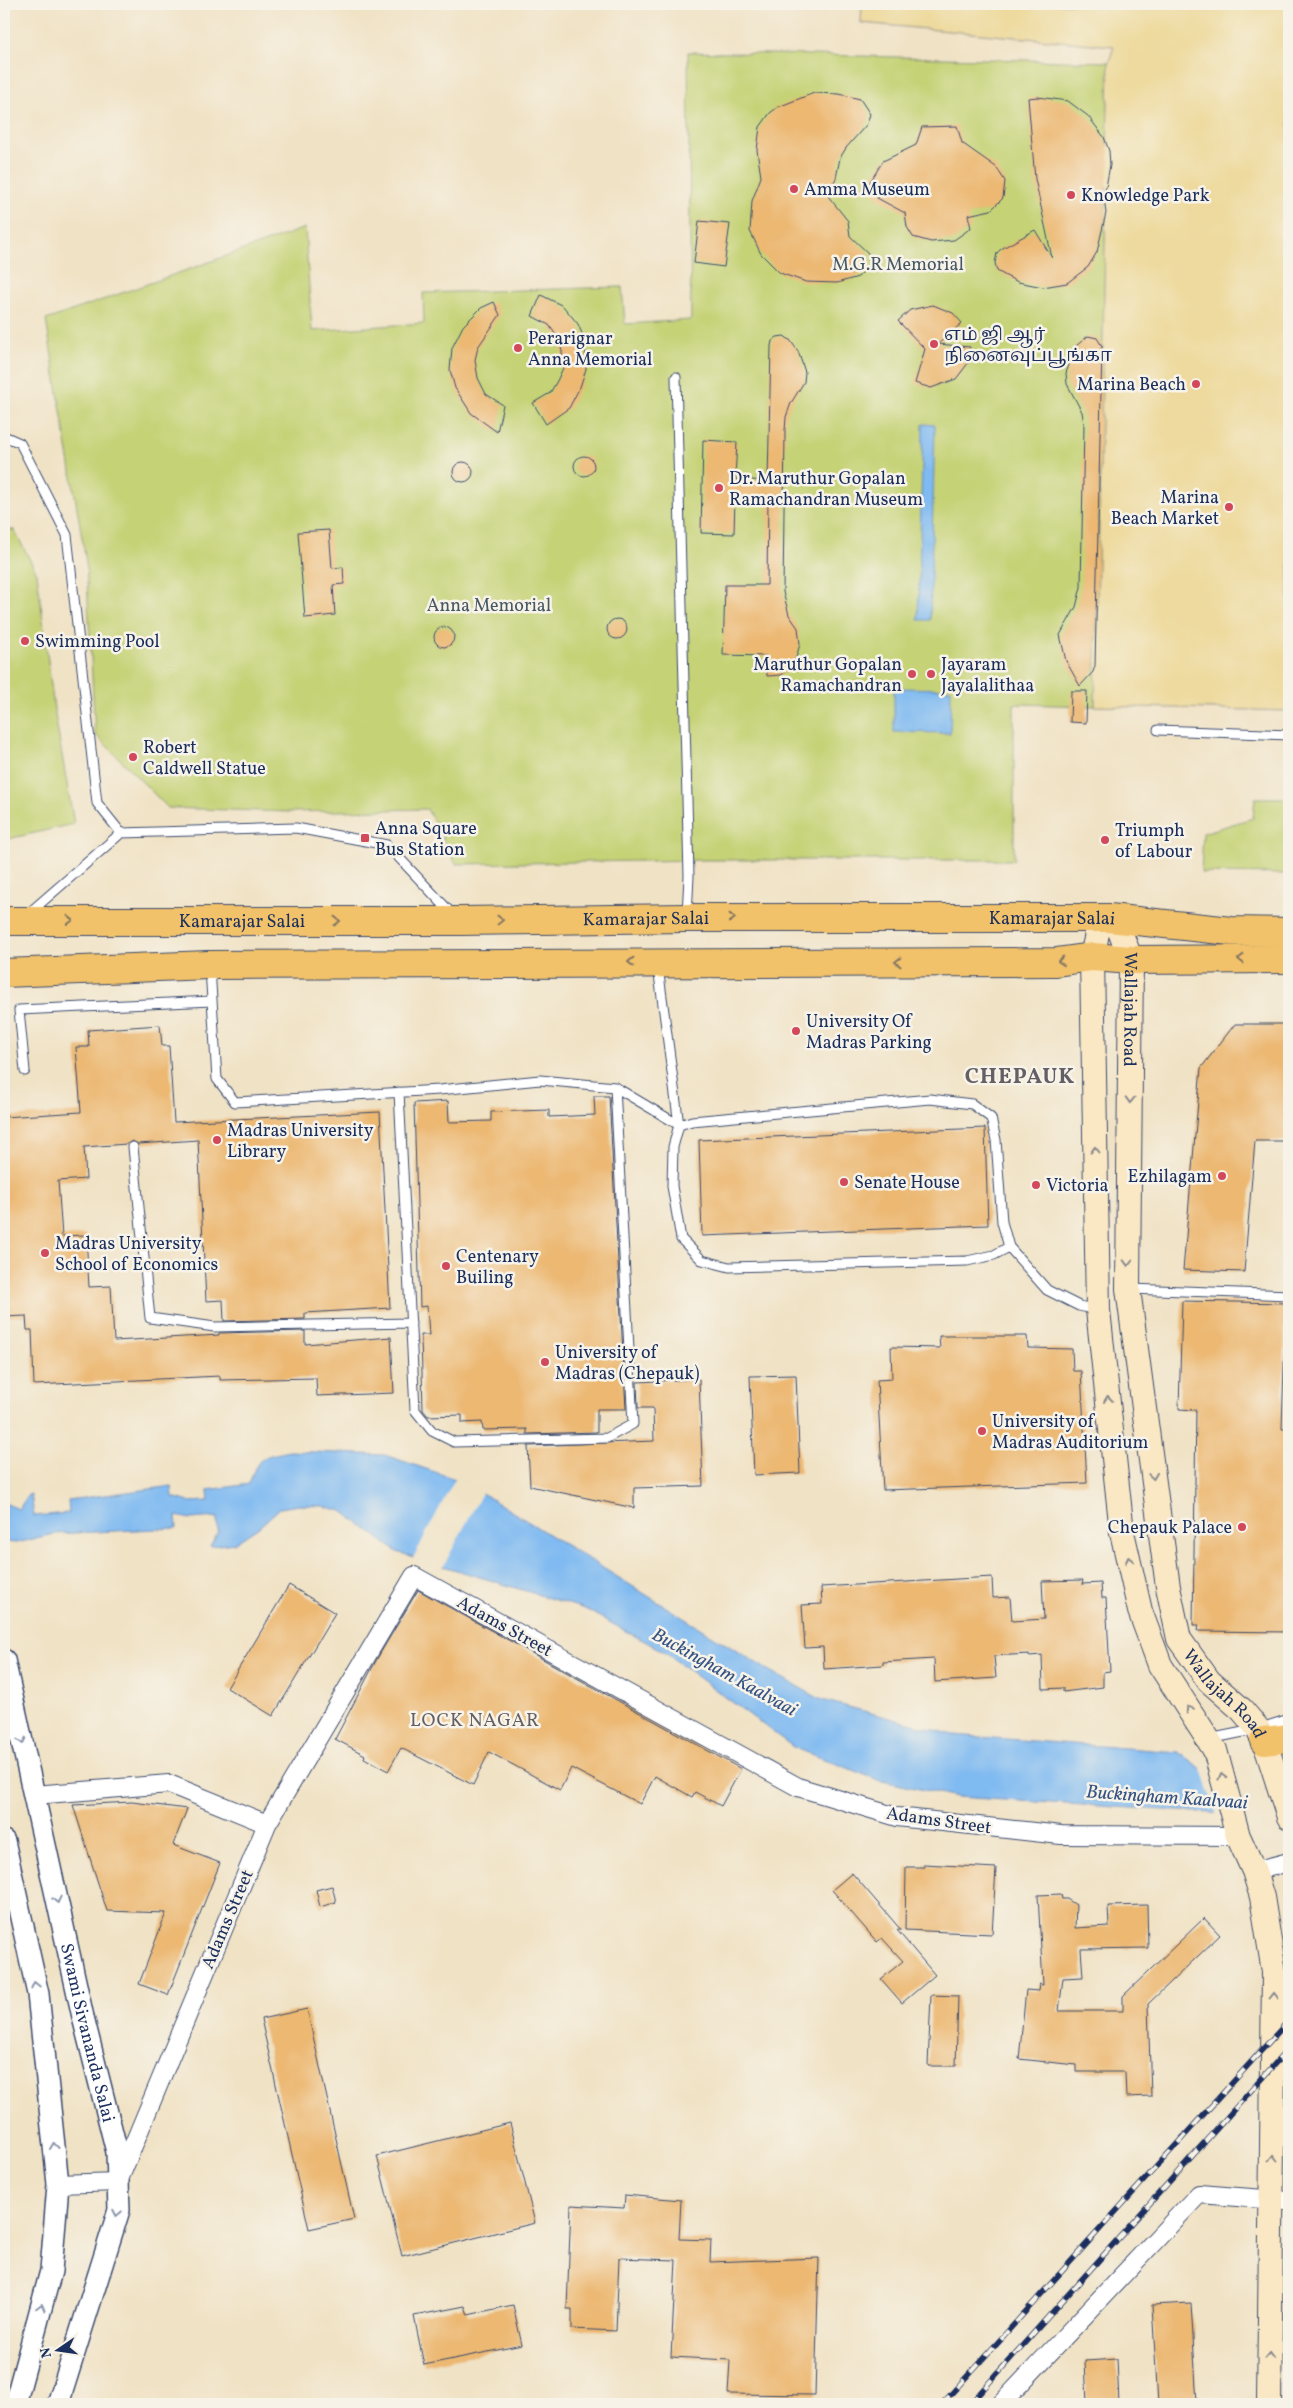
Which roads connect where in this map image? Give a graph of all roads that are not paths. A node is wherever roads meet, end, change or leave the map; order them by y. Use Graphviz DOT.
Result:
graph roads {
  1 [pos="676,377"];
  2 [pos="4,436"];
  3 [pos="1158,730"];
  4 [pos="1289,735"];
  5 [pos="121,833"];
  6 [pos="686,918"];
  7 [pos="1109,918"];
  8 [pos="12,921"];
  9 [pos="458,921"];
  10 [pos="1289,932"];
  11 [pos="1092,958"];
  12 [pos="1289,959"];
  13 [pos="1131,960"];
  14 [pos="658,962"];
  15 [pos="209,965"];
  16 [pos="4,973"];
  17 [pos="212,1001"];
  18 [pos="25,1071"];
  19 [pos="615,1087"];
  20 [pos="399,1092"];
  21 [pos="679,1125"];
  22 [pos="133,1147"];
  23 [pos="1009,1247"];
  24 [pos="1128,1290"];
  25 [pos="1289,1294"];
  26 [pos="1098,1310"];
  27 [pos="411,1323"];
  28 [pos="4,1660"];
  29 [pos="1289,1719"];
  30 [pos="1270,1740"];
  31 [pos="1212,1744"];
  32 [pos="34,1795"];
  33 [pos="1289,1817"];
  34 [pos="267,1824"];
  35 [pos="1238,1836"];
  36 [pos="4,1841"];
  37 [pos="1289,1862"];
  38 [pos="1254,1871"];
  39 [pos="118,2182"];
  40 [pos="58,2184"];
  41 [pos="1281,2200"];
  42 [pos="15,2404"];
  43 [pos="58,2404"];
  44 [pos="1001,2404"];
  45 [pos="1269,2404"];
  1 -- 6 [label="lane"];
  2 -- 5 [label="lane"];
  3 -- 4 [label="lane"];
  5 -- 8 [label="lane"];
  5 -- 9 [label="lane"];
  6 -- 7 [label="main road, Kamarajar Salai, one-way"];
  9 -- 6 [label="main road, Kamarajar Salai, one-way"];
  7 -- 10 [label="main road, Kamarajar Salai"];
  7 -- 11 [label="main road, Wallajah Road"];
  7 -- 13 [label="main road, Wallajah Road"];
  8 -- 9 [label="main road, Kamarajar Salai, one-way"];
  11 -- 13 [label="main road"];
  11 -- 14 [label="main road, one-way"];
  26 -- 11 [label="main road, Wallajah Road, one-way"];
  12 -- 13 [label="main road, one-way"];
  13 -- 24 [label="main road, Wallajah Road, one-way"];
  14 -- 15 [label="main road, one-way"];
  14 -- 21 [label="lane"];
  15 -- 16 [label="main road"];
  15 -- 17 [label="lane"];
  17 -- 18 [label="lane"];
  17 -- 20 [label="lane"];
  19 -- 20 [label="lane"];
  19 -- 21 [label="lane"];
  19 -- 27 [label="lane"];
  20 -- 27 [label="lane"];
  21 -- 23 [label="lane"];
  21 -- 23 [label="lane"];
  22 -- 27 [label="lane"];
  23 -- 26 [label="lane"];
  24 -- 25 [label="lane"];
  24 -- 30 [label="main road, Wallajah Road, one-way"];
  31 -- 26 [label="main road, Wallajah Road, one-way"];
  28 -- 32 [label="street, Swami Sivananda Salai, one-way"];
  29 -- 30 [label="lane"];
  30 -- 31 [label="lane"];
  30 -- 33 [label="main road"];
  35 -- 31 [label="main road, Wallajah Road, one-way"];
  32 -- 34 [label="street"];
  32 -- 39 [label="street, Swami Sivananda Salai, one-way"];
  34 -- 35 [label="street, Adams Street"];
  34 -- 39 [label="street, Adams Street"];
  35 -- 38 [label="main road"];
  40 -- 36 [label="street, one-way"];
  37 -- 38 [label="street"];
  41 -- 38 [label="main road, one-way"];
  39 -- 40 [label="street"];
  39 -- 43 [label="street, Swami Sivananda Salai, one-way"];
  42 -- 40 [label="street, one-way"];
  41 -- 44 [label="street"];
  45 -- 41 [label="main road, one-way"];
}
